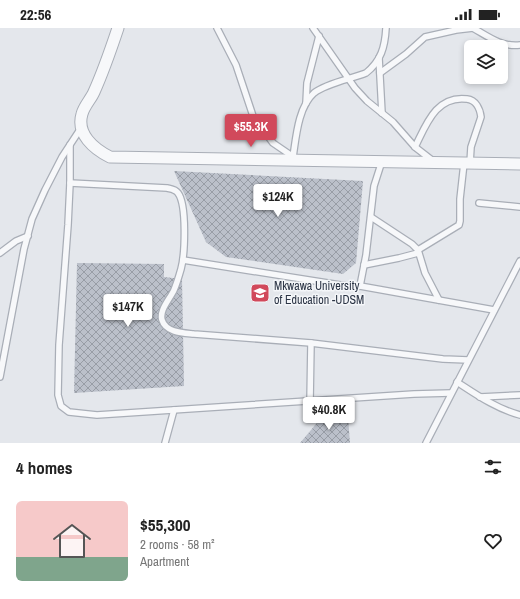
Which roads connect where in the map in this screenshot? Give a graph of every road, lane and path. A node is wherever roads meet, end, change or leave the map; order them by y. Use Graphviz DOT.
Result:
graph roads {
  1 [pos="118,28"];
  2 [pos="217,28"];
  3 [pos="314,28"];
  4 [pos="473,28"];
  5 [pos="387,29"];
  6 [pos="319,36"];
  7 [pos="520,45"];
  8 [pos="380,58"];
  9 [pos="380,73"];
  10 [pos="349,79"];
  11 [pos="306,103"];
  12 [pos="382,114"];
  13 [pos="82,128"];
  14 [pos="70,145"];
  15 [pos="415,147"];
  16 [pos="293,157"];
  17 [pos="305,160"];
  18 [pos="382,161"];
  19 [pos="435,162"];
  20 [pos="467,163"];
  21 [pos="520,164"];
  22 [pos="70,183"];
  23 [pos="479,203"];
  24 [pos="520,207"];
  25 [pos="370,217"];
  26 [pos="28,236"];
  27 [pos="418,251"];
  28 [pos="0,253"];
  29 [pos="183,260"];
  30 [pos="520,261"];
  31 [pos="364,265"];
  32 [pos="360,286"];
  33 [pos="439,300"];
  34 [pos="494,310"];
  35 [pos="311,343"];
  36 [pos="468,360"];
  37 [pos="0,374"];
  38 [pos="457,382"];
  39 [pos="451,393"];
  40 [pos="520,395"];
  41 [pos="479,397"];
  42 [pos="310,402"];
  43 [pos="174,410"];
  44 [pos="520,415"];
  45 [pos="165,443"];
  46 [pos="426,443"];
  1 -- 13 [label="street"];
  2 -- 16 [label="lane"];
  3 -- 6 [label="lane"];
  4 -- 7 [label="lane"];
  4 -- 9 [label="lane"];
  5 -- 8 [label="lane"];
  6 -- 10 [label="lane"];
  6 -- 11 [label="lane"];
  8 -- 9 [label="lane"];
  8 -- 10 [label="lane"];
  9 -- 12 [label="lane"];
  10 -- 11 [label="lane"];
  10 -- 12 [label="lane"];
  11 -- 16 [label="lane"];
  12 -- 15 [label="lane"];
  13 -- 14 [label="lane"];
  13 -- 17 [label="street"];
  14 -- 22 [label="lane"];
  14 -- 26 [label="lane"];
  15 -- 19 [label="lane"];
  15 -- 20 [label="lane"];
  16 -- 17 [label="lane"];
  17 -- 18 [label="street"];
  18 -- 19 [label="street"];
  18 -- 25 [label="lane"];
  19 -- 20 [label="street"];
  20 -- 21 [label="street"];
  20 -- 27 [label="lane"];
  22 -- 29 [label="lane"];
  22 -- 43 [label="lane"];
  23 -- 24 [label="lane"];
  25 -- 27 [label="lane"];
  25 -- 31 [label="lane"];
  26 -- 28 [label="lane"];
  26 -- 37 [label="lane"];
  27 -- 31 [label="lane"];
  27 -- 33 [label="lane"];
  29 -- 32 [label="lane"];
  29 -- 35 [label="lane"];
  30 -- 34 [label="lane"];
  31 -- 32 [label="lane"];
  32 -- 33 [label="lane"];
  33 -- 34 [label="lane"];
  34 -- 36 [label="lane"];
  35 -- 36 [label="lane"];
  35 -- 42 [label="lane"];
  36 -- 38 [label="lane"];
  38 -- 39 [label="lane"];
  38 -- 41 [label="lane"];
  39 -- 42 [label="lane"];
  39 -- 46 [label="lane"];
  40 -- 41 [label="lane"];
  41 -- 44 [label="lane"];
  42 -- 43 [label="lane"];
  43 -- 45 [label="lane"];
}
